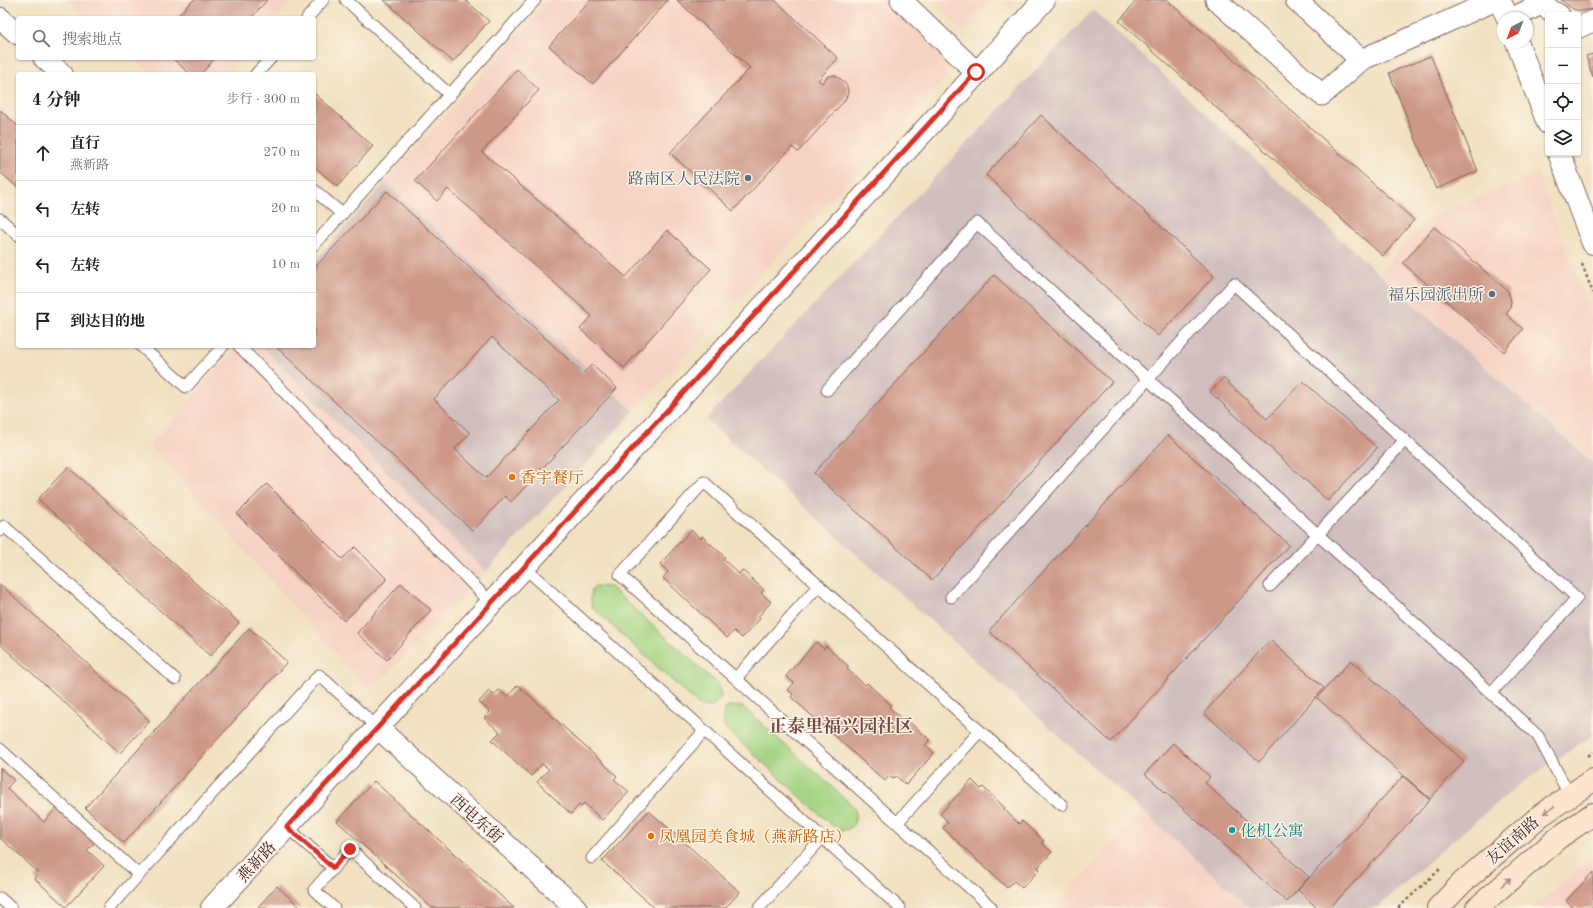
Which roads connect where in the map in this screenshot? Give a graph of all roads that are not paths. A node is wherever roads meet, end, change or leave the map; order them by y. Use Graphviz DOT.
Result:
graph roads {
  1 [pos="323,0"];
  2 [pos="346,0"];
  3 [pos="535,0"];
  4 [pos="902,0"];
  5 [pos="1044,0"];
  6 [pos="1216,0"];
  7 [pos="1296,0"];
  8 [pos="1496,0"];
  9 [pos="1499,0"];
  10 [pos="1540,2"];
  11 [pos="1505,12"];
  12 [pos="1524,12"];
  13 [pos="1555,12"];
  14 [pos="309,16"];
  15 [pos="0,18"];
  16 [pos="1593,21"];
  17 [pos="1581,27"];
  18 [pos="16,32"];
  19 [pos="1519,48"];
  20 [pos="46,60"];
  21 [pos="269,60"];
  22 [pos="1361,60"];
  23 [pos="60,72"];
  24 [pos="258,72"];
  25 [pos="976,72"];
  26 [pos="450,95"];
  27 [pos="1547,120"];
  28 [pos="1560,156"];
  29 [pos="316,192"];
  30 [pos="342,214"];
  31 [pos="0,219"];
  32 [pos="16,233"];
  33 [pos="316,243"];
  34 [pos="1593,243"];
  35 [pos="143,348"];
  36 [pos="221,348"];
  37 [pos="241,348"];
  38 [pos="1148,379"];
  39 [pos="827,390"];
  40 [pos="1405,440"];
  41 [pos="0,531"];
  42 [pos="1318,535"];
  43 [pos="524,567"];
  44 [pos="819,585"];
  45 [pos="1270,586"];
  46 [pos="951,597"];
  47 [pos="491,603"];
  48 [pos="736,678"];
  49 [pos="175,679"];
  50 [pos="1491,693"];
  51 [pos="378,728"];
  52 [pos="704,731"];
  53 [pos="980,731"];
  54 [pos="0,749"];
  55 [pos="1593,780"];
  56 [pos="1570,796"];
  57 [pos="1062,805"];
  58 [pos="1593,814"];
  59 [pos="897,823"];
  60 [pos="287,827"];
  61 [pos="822,838"];
  62 [pos="592,858"];
  63 [pos="333,868"];
  64 [pos="139,875"];
  65 [pos="0,898"];
  66 [pos="11,908"];
  67 [pos="109,908"];
  68 [pos="212,908"];
  69 [pos="334,908"];
  70 [pos="415,908"];
  71 [pos="576,908"];
  72 [pos="759,908"];
  73 [pos="900,908"];
  74 [pos="990,908"];
  75 [pos="1438,908"];
  76 [pos="1477,908"];
  1 -- 14 [label="lane"];
  2 -- 26 [label="lane"];
  3 -- 26 [label="lane"];
  4 -- 25 [label="street"];
  5 -- 25 [label="street, 燕新路"];
  6 -- 22 [label="street"];
  7 -- 22 [label="street"];
  8 -- 22 [label="street"];
  9 -- 11 [label="street"];
  10 -- 12 [label="street"];
  10 -- 13 [label="street"];
  15 -- 18 [label="street"];
  16 -- 17 [label="street"];
  19 -- 27 [label="street"];
  20 -- 23 [label="street"];
  21 -- 24 [label="lane"];
  25 -- 43 [label="street, 燕新路"];
  26 -- 30 [label="lane"];
  28 -- 34 [label="street"];
  29 -- 30 [label="lane"];
  30 -- 33 [label="lane"];
  31 -- 32 [label="lane"];
  35 -- 36 [label="lane"];
  37 -- 47 [label="lane"];
  38 -- 39 [label="lane"];
  38 -- 40 [label="lane"];
  38 -- 42 [label="lane"];
  38 -- 46 [label="lane"];
  40 -- 42 [label="lane"];
  40 -- 50 [label="lane"];
  41 -- 49 [label="lane"];
  42 -- 45 [label="lane"];
  42 -- 50 [label="lane"];
  43 -- 47 [label="street, 燕新路"];
  43 -- 52 [label="lane"];
  44 -- 48 [label="lane"];
  44 -- 48 [label="lane"];
  44 -- 53 [label="lane"];
  47 -- 51 [label="street, 燕新路"];
  48 -- 59 [label="lane"];
  50 -- 56 [label="lane"];
  51 -- 60 [label="street, 燕新路"];
  51 -- 64 [label="lane"];
  51 -- 71 [label="street, 西电东街"];
  52 -- 61 [label="lane"];
  52 -- 62 [label="lane"];
  53 -- 57 [label="lane"];
  53 -- 59 [label="lane"];
  54 -- 64 [label="lane"];
  55 -- 56 [label="main road, 友谊南路"];
  56 -- 75 [label="main road, 友谊南路, one-way"];
  76 -- 58 [label="main road, 友谊南路, one-way"];
  59 -- 74 [label="lane"];
  60 -- 63 [label="lane"];
  60 -- 68 [label="street, 燕新路"];
  61 -- 72 [label="lane"];
  61 -- 73 [label="lane"];
  63 -- 69 [label="lane"];
  63 -- 70 [label="lane"];
  64 -- 67 [label="lane"];
  65 -- 66 [label="lane"];
}
